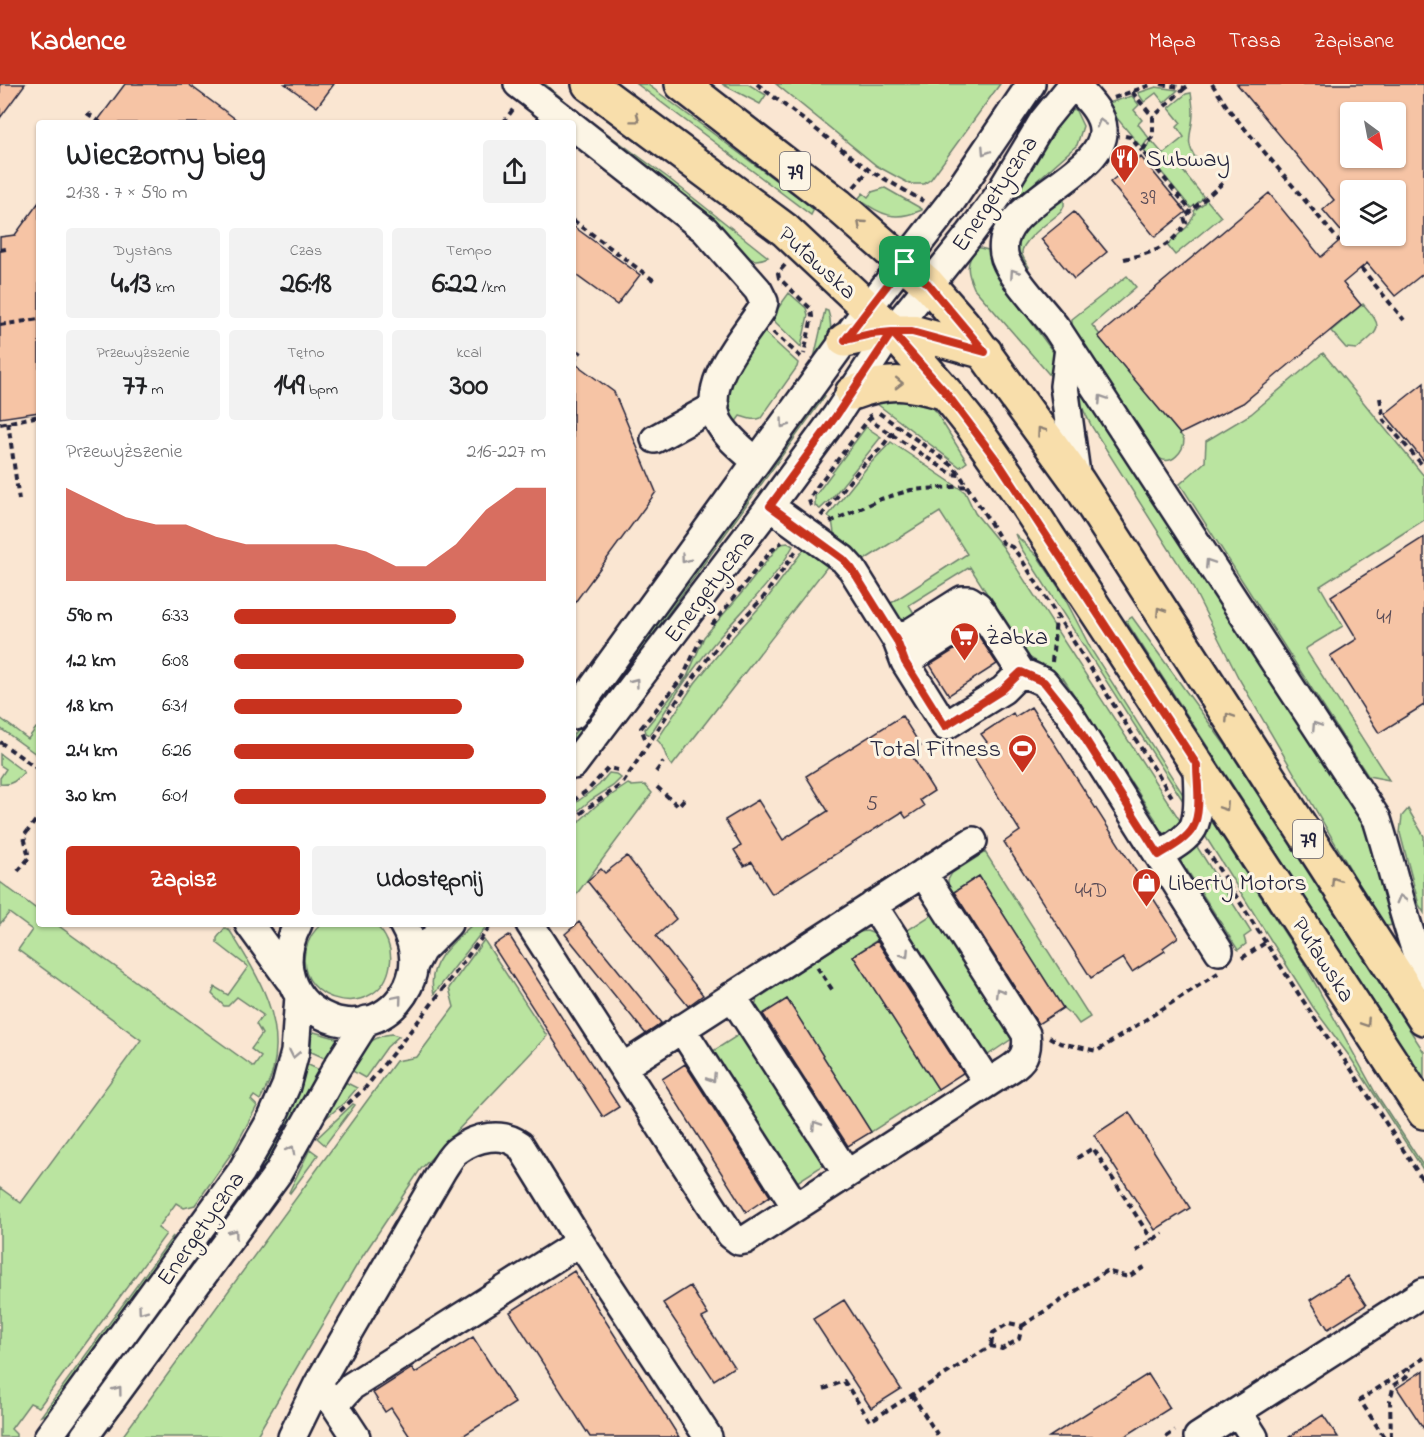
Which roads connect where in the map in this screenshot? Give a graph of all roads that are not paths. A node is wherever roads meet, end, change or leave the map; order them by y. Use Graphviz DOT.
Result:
graph roads {
  1 [pos="518,84"];
  2 [pos="589,84"];
  3 [pos="682,84"];
  4 [pos="1031,84"];
  5 [pos="1073,84"];
  6 [pos="565,120"];
  7 [pos="576,128"];
  8 [pos="905,262"];
  9 [pos="928,284"];
  10 [pos="868,308"];
  11 [pos="892,332"];
  12 [pos="845,340"];
  13 [pos="1069,348"];
  14 [pos="985,352"];
  15 [pos="852,393"];
  16 [pos="946,393"];
  17 [pos="715,406"];
  18 [pos="654,439"];
  19 [pos="756,462"];
  20 [pos="1078,482"];
  21 [pos="770,506"];
  22 [pos="901,651"];
  23 [pos="1032,677"];
  24 [pos="576,711"];
  25 [pos="576,761"];
  26 [pos="1197,765"];
  27 [pos="973,841"];
  28 [pos="1159,855"];
  29 [pos="922,873"];
  30 [pos="873,905"];
  31 [pos="251,927"];
  32 [pos="296,927"];
  33 [pos="406,927"];
  34 [pos="445,927"];
  35 [pos="532,927"];
  36 [pos="1227,960"];
  37 [pos="414,965"];
  38 [pos="1424,975"];
  39 [pos="296,990"];
  40 [pos="732,996"];
  41 [pos="1424,1018"];
  42 [pos="368,1020"];
  43 [pos="681,1029"];
  44 [pos="622,1067"];
  45 [pos="988,1083"];
  46 [pos="1424,1112"];
  47 [pos="848,1174"];
  48 [pos="796,1208"];
  49 [pos="580,1242"];
  50 [pos="1424,1292"];
  51 [pos="318,1384"];
  52 [pos="335,1405"];
  53 [pos="1238,1412"];
  54 [pos="48,1437"];
  55 [pos="84,1437"];
  56 [pos="292,1437"];
  57 [pos="356,1437"];
  58 [pos="708,1437"];
  59 [pos="1198,1437"];
  60 [pos="1254,1437"];
  1 -- 6 [label="street"];
  2 -- 10 [label="main road, Puławska / 79, one-way"];
  8 -- 3 [label="main road, 79, one-way"];
  4 -- 8 [label="street, Energetyczna, one-way"];
  5 -- 9 [label="street, Energetyczna"];
  13 -- 5 [label="street, one-way"];
  7 -- 17 [label="street"];
  8 -- 9 [label="main road, 79"];
  8 -- 10 [label="street, Energetyczna"];
  9 -- 11 [label="street, Energetyczna"];
  9 -- 14 [label="main road, 79"];
  10 -- 11 [label="main road, Puławska"];
  10 -- 12 [label="street, Energetyczna"];
  11 -- 12 [label="main road"];
  11 -- 14 [label="main road"];
  11 -- 15 [label="street, Energetyczna"];
  11 -- 16 [label="main road, Puławska / 79"];
  12 -- 19 [label="street, Energetyczna, one-way"];
  13 -- 20 [label="street"];
  38 -- 13 [label="street, one-way"];
  20 -- 14 [label="main road, 79, one-way"];
  15 -- 16 [label="main road, one-way"];
  15 -- 21 [label="street, Energetyczna"];
  16 -- 26 [label="main road, Puławska / 79"];
  17 -- 18 [label="street"];
  17 -- 19 [label="street"];
  19 -- 24 [label="street, Energetyczna, one-way"];
  41 -- 20 [label="main road, 79, one-way"];
  21 -- 22 [label="street"];
  25 -- 21 [label="street, Energetyczna, one-way"];
  22 -- 23 [label="street"];
  22 -- 23 [label="street"];
  23 -- 28 [label="street"];
  26 -- 28 [label="street"];
  26 -- 46 [label="main road, Puławska / 79, one-way"];
  27 -- 29 [label="street"];
  28 -- 36 [label="street"];
  29 -- 30 [label="street"];
  45 -- 29 [label="street, one-way"];
  30 -- 40 [label="street"];
  30 -- 45 [label="street, one-way"];
  31 -- 39 [label="street"];
  32 -- 39 [label="street, Energetyczna"];
  33 -- 37 [label="street, Energetyczna"];
  34 -- 37 [label="street, Energetyczna"];
  35 -- 44 [label="street"];
  42 -- 37 [label="street, Energetyczna, one-way"];
  39 -- 42 [label="street"];
  39 -- 54 [label="street, Energetyczna, one-way"];
  40 -- 43 [label="street"];
  47 -- 40 [label="street, one-way"];
  55 -- 42 [label="street, Energetyczna, one-way"];
  43 -- 44 [label="street"];
  43 -- 48 [label="street, one-way"];
  44 -- 48 [label="street"];
  45 -- 47 [label="street"];
  47 -- 48 [label="street"];
  49 -- 51 [label="street"];
  49 -- 52 [label="street"];
  49 -- 58 [label="street"];
  50 -- 53 [label="street"];
  51 -- 52 [label="street"];
  51 -- 56 [label="street"];
  52 -- 57 [label="street"];
  53 -- 59 [label="street"];
  53 -- 60 [label="street"];
}
